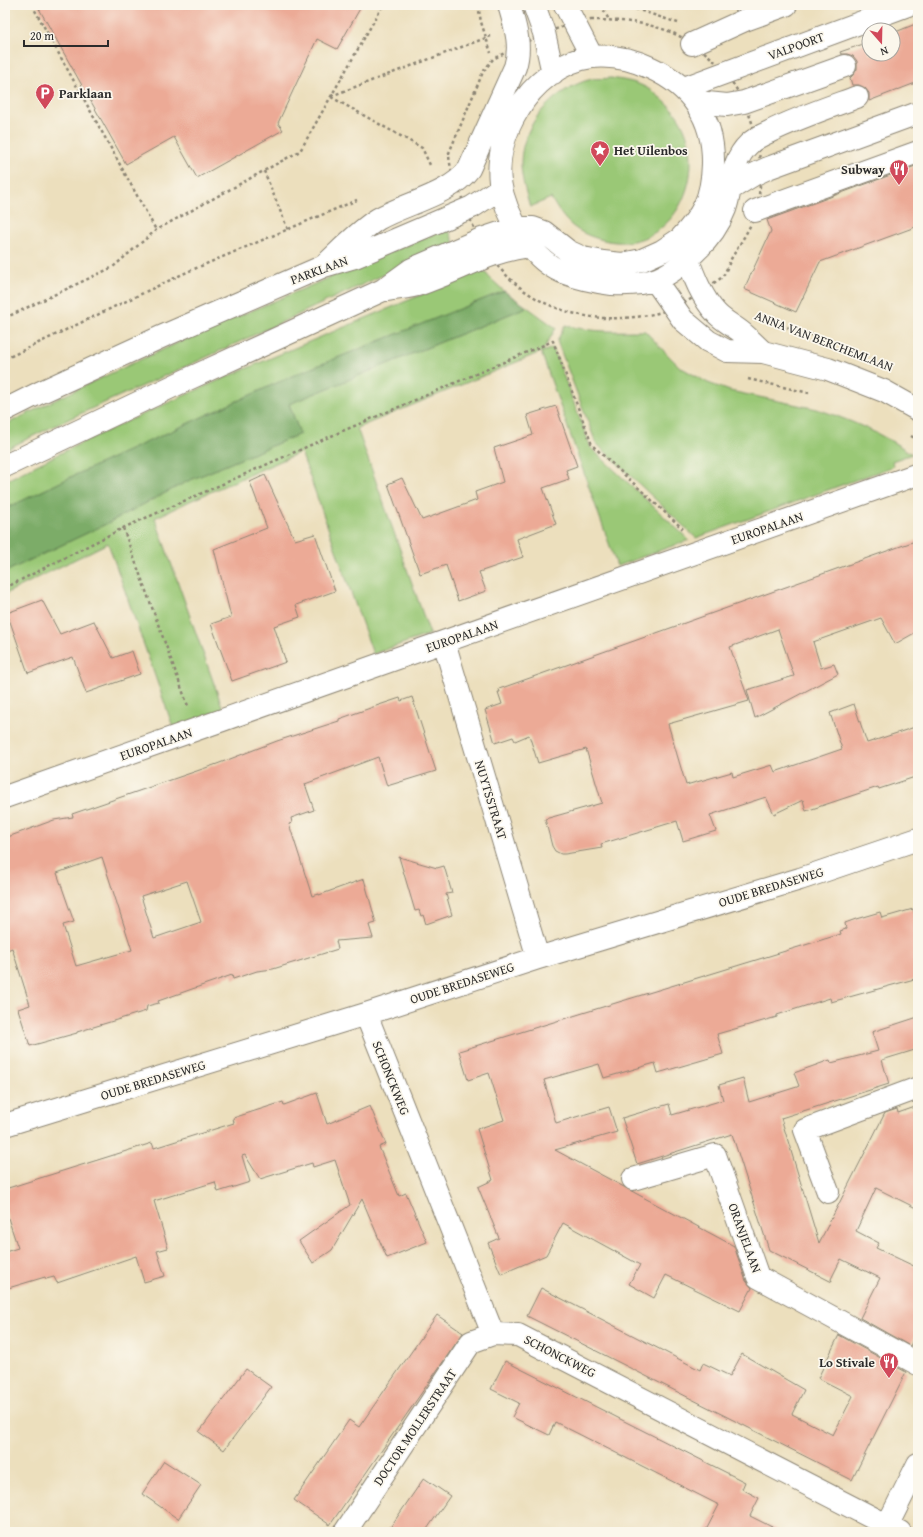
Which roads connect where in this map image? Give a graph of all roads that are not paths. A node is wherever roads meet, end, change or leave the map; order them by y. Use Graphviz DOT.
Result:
graph roads {
  1 [pos="509,5"];
  2 [pos="534,5"];
  3 [pos="565,5"];
  4 [pos="786,5"];
  5 [pos="908,5"];
  6 [pos="692,44"];
  7 [pos="592,57"];
  8 [pos="845,66"];
  9 [pos="554,73"];
  10 [pos="690,95"];
  11 [pos="857,97"];
  12 [pos="918,113"];
  13 [pos="918,152"];
  14 [pos="731,179"];
  15 [pos="501,188"];
  16 [pos="756,211"];
  17 [pos="517,228"];
  18 [pos="680,239"];
  19 [pos="530,246"];
  20 [pos="688,260"];
  21 [pos="324,266"];
  22 [pos="655,280"];
  23 [pos="383,290"];
  24 [pos="762,352"];
  25 [pos="5,410"];
  26 [pos="918,410"];
  27 [pos="5,466"];
  28 [pos="918,474"];
  29 [pos="444,642"];
  30 [pos="5,797"];
  31 [pos="918,839"];
  32 [pos="538,958"];
  33 [pos="366,1014"];
  34 [pos="918,1088"];
  35 [pos="5,1125"];
  36 [pos="633,1179"];
  37 [pos="828,1192"];
  38 [pos="493,1334"];
  39 [pos="918,1364"];
  40 [pos="918,1464"];
  41 [pos="890,1530"];
  42 [pos="345,1532"];
  1 -- 21 [label="street"];
  2 -- 9 [label="street"];
  3 -- 7 [label="street"];
  4 -- 6 [label="street"];
  5 -- 10 [label="street, VALPOORT"];
  7 -- 9 [label="street"];
  7 -- 10 [label="street"];
  8 -- 10 [label="street"];
  9 -- 15 [label="street"];
  10 -- 18 [label="street"];
  11 -- 14 [label="street"];
  12 -- 14 [label="street"];
  13 -- 16 [label="street"];
  14 -- 20 [label="street"];
  15 -- 17 [label="street"];
  15 -- 21 [label="street, PARKLAAN"];
  17 -- 18 [label="street"];
  17 -- 19 [label="street"];
  17 -- 23 [label="street"];
  18 -- 20 [label="street, ANNA VAN BERCHEMLAAN"];
  19 -- 22 [label="street"];
  19 -- 23 [label="street"];
  20 -- 22 [label="street"];
  20 -- 24 [label="street, ANNA VAN BERCHEMLAAN"];
  21 -- 25 [label="street, PARKLAAN"];
  22 -- 24 [label="street, ANNA VAN BERCHEMLAAN"];
  23 -- 27 [label="street"];
  24 -- 26 [label="street, ANNA VAN BERCHEMLAAN"];
  28 -- 29 [label="street, EUROPALAAN"];
  29 -- 30 [label="street, EUROPALAAN"];
  29 -- 32 [label="street, NUYTSSTRAAT"];
  31 -- 32 [label="street, OUDE BREDASEWEG"];
  32 -- 33 [label="street, OUDE BREDASEWEG"];
  33 -- 35 [label="street, OUDE BREDASEWEG"];
  33 -- 38 [label="street, SCHONCKWEG"];
  34 -- 37 [label="street"];
  36 -- 39 [label="street, ORANJELAAN"];
  38 -- 41 [label="street, SCHONCKWEG"];
  38 -- 42 [label="street, DOCTOR MOLLERSTRAAT"];
  40 -- 41 [label="street"];
}
